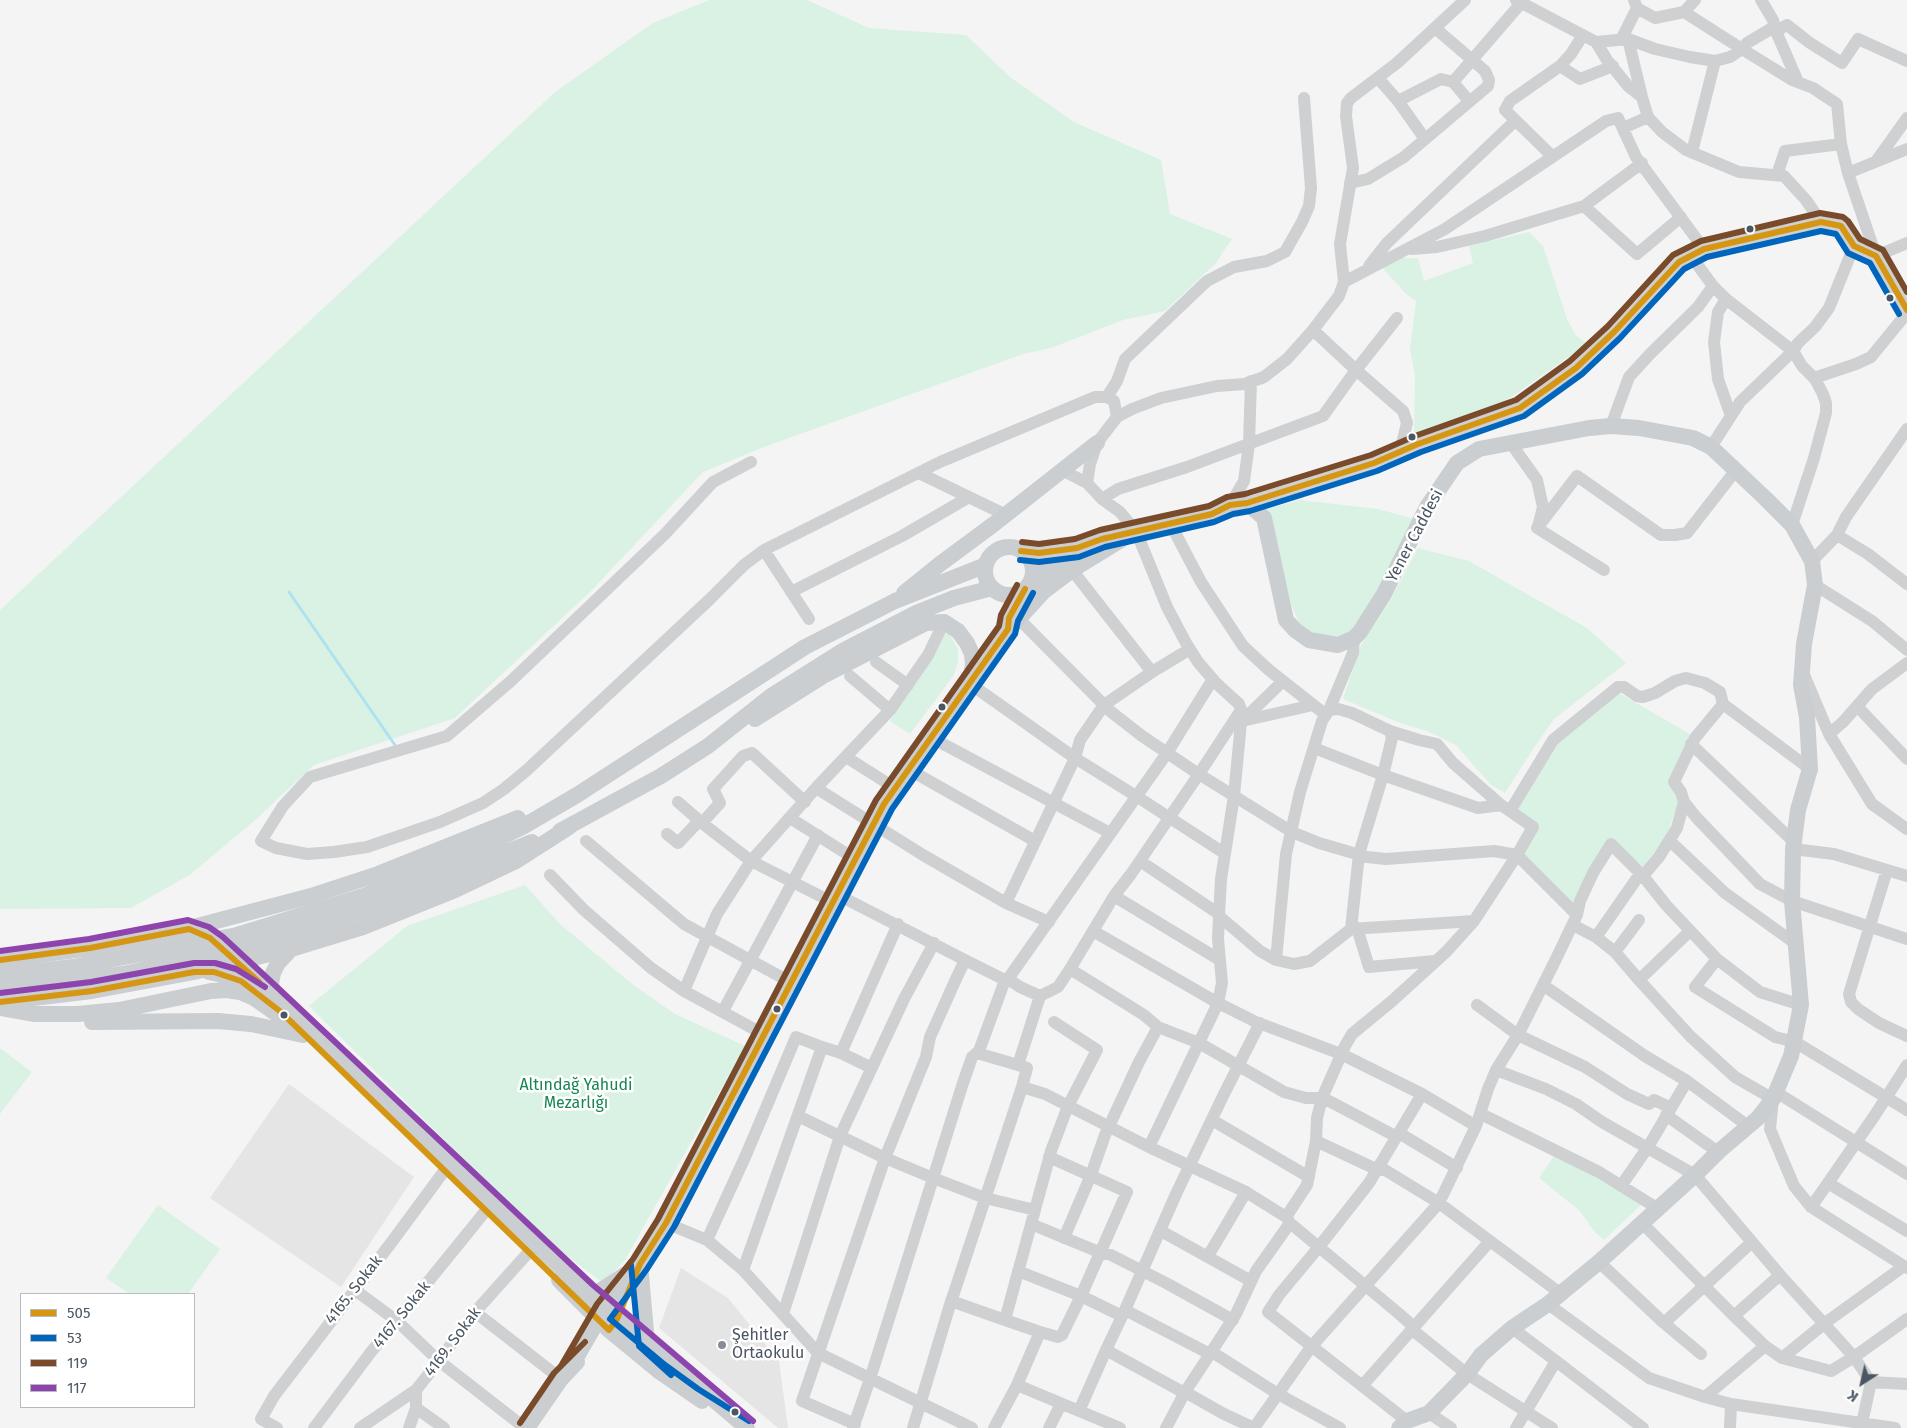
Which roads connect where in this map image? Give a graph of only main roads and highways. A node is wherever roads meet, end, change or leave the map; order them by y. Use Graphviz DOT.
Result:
graph roads {
  1 [pos="1097,443"];
  2 [pos="1136,531"];
  3 [pos="1077,548"];
  4 [pos="1022,551"];
  5 [pos="986,565"];
  6 [pos="1027,586"];
  7 [pos="995,590"];
  8 [pos="895,601"];
  9 [pos="1012,622"];
  10 [pos="969,683"];
  11 [pos="708,746"];
  12 [pos="577,795"];
  13 [pos="569,827"];
  14 [pos="479,856"];
  15 [pos="182,930"];
  16 [pos="90,948"];
  17 [pos="291,949"];
  18 [pos="0,955"];
  19 [pos="20,958"];
  20 [pos="0,960"];
  21 [pos="238,962"];
  22 [pos="194,972"];
  23 [pos="0,975"];
  24 [pos="0,990"];
  25 [pos="92,991"];
  26 [pos="273,995"];
  27 [pos="0,1002"];
  28 [pos="0,1008"];
  29 [pos="0,1019"];
  30 [pos="298,1030"];
  31 [pos="447,1166"];
  32 [pos="532,1247"];
  33 [pos="640,1264"];
  34 [pos="586,1292"];
  35 [pos="607,1319"];
  36 [pos="647,1343"];
  37 [pos="565,1374"];
  38 [pos="1403,1424"];
  39 [pos="526,1428"];
  40 [pos="745,1428"];
  1 -- 8 [label="main road"];
  2 -- 3 [label="main road"];
  2 -- 9 [label="main road"];
  2 -- 38 [label="main road, Yener Caddesi"];
  3 -- 4 [label="main road"];
  3 -- 6 [label="main road"];
  4 -- 5 [label="main road"];
  4 -- 6 [label="main road"];
  5 -- 7 [label="main road"];
  5 -- 8 [label="main road"];
  6 -- 7 [label="main road"];
  6 -- 9 [label="main road"];
  7 -- 9 [label="main road"];
  7 -- 11 [label="main road"];
  8 -- 12 [label="main road"];
  9 -- 10 [label="main road"];
  10 -- 11 [label="main road"];
  10 -- 33 [label="main road"];
  11 -- 13 [label="main road"];
  12 -- 14 [label="main road"];
  12 -- 15 [label="main road"];
  13 -- 14 [label="main road"];
  13 -- 17 [label="main road"];
  14 -- 23 [label="main road, bridge"];
  14 -- 24 [label="main road, bridge"];
  15 -- 16 [label="main road"];
  15 -- 21 [label="main road"];
  16 -- 19 [label="main road"];
  16 -- 25 [label="main road"];
  17 -- 21 [label="main road"];
  17 -- 26 [label="main road"];
  18 -- 19 [label="main road"];
  19 -- 20 [label="main road"];
  21 -- 22 [label="main road"];
  21 -- 26 [label="main road"];
  22 -- 25 [label="main road"];
  22 -- 30 [label="main road"];
  25 -- 27 [label="main road"];
  26 -- 31 [label="main road"];
  28 -- 30 [label="main road"];
  29 -- 30 [label="main road"];
  30 -- 31 [label="main road"];
  31 -- 32 [label="main road"];
  32 -- 34 [label="main road"];
  32 -- 35 [label="main road"];
  33 -- 34 [label="main road"];
  33 -- 35 [label="main road"];
  33 -- 36 [label="main road"];
  34 -- 35 [label="main road"];
  35 -- 36 [label="main road"];
  35 -- 37 [label="main road"];
  35 -- 37 [label="main road"];
  35 -- 40 [label="main road"];
  36 -- 40 [label="main road"];
  37 -- 39 [label="main road"];
}
